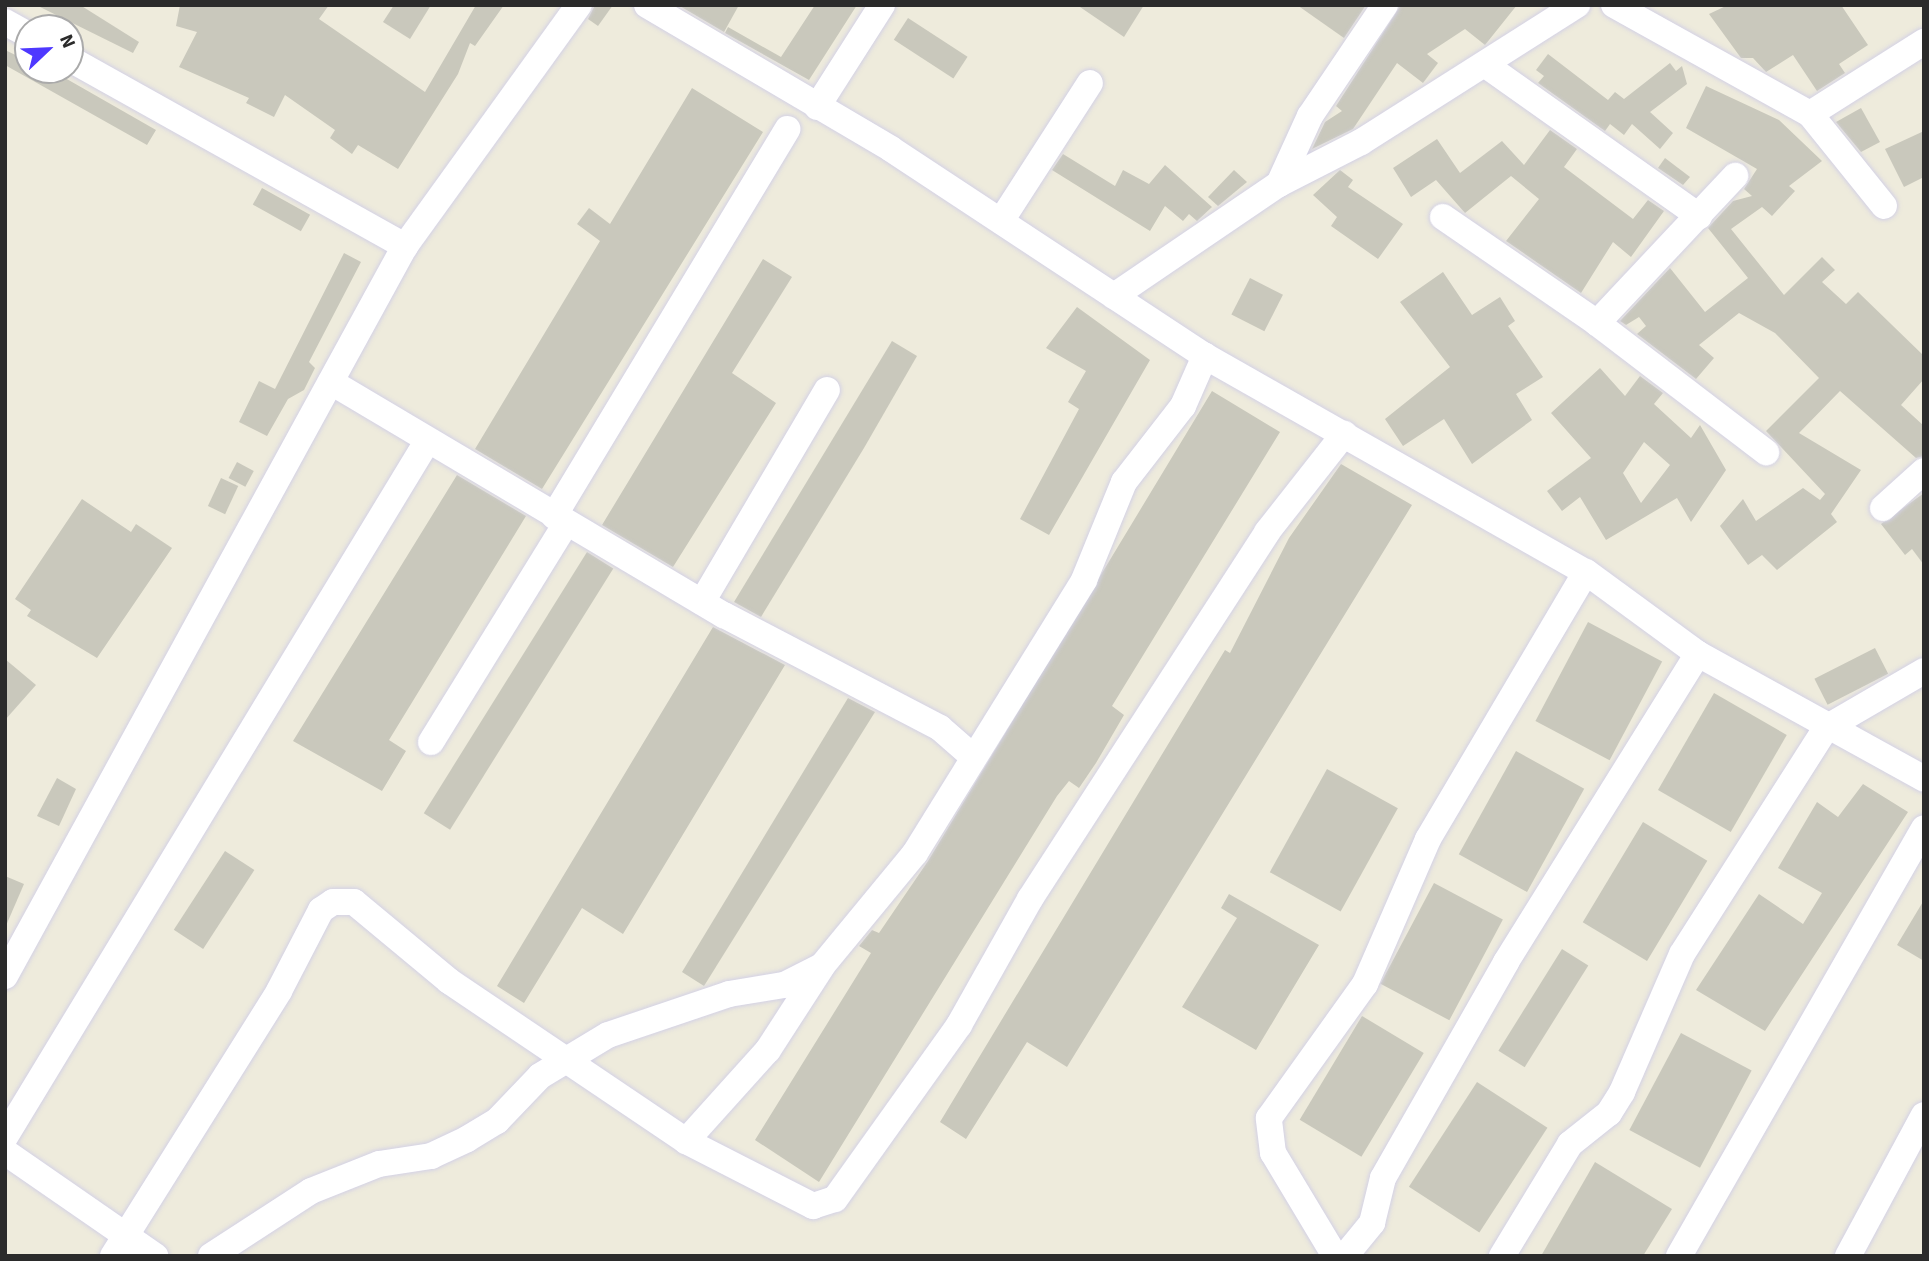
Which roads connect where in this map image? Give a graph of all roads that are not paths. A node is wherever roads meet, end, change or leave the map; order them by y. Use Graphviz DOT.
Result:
graph roads {
  1 [pos="579,5"];
  2 [pos="647,5"];
  3 [pos="882,5"];
  4 [pos="1385,5"];
  5 [pos="1577,5"];
  6 [pos="1614,5"];
  7 [pos="1924,41"];
  8 [pos="1487,66"];
  9 [pos="84,67"];
  10 [pos="1090,83"];
  11 [pos="817,107"];
  12 [pos="1810,114"];
  13 [pos="787,128"];
  14 [pos="1735,176"];
  15 [pos="1279,184"];
  16 [pos="1884,206"];
  17 [pos="1699,216"];
  18 [pos="1443,218"];
  19 [pos="1001,221"];
  20 [pos="405,246"];
  21 [pos="1114,296"];
  22 [pos="1597,323"];
  23 [pos="1205,356"];
  24 [pos="331,382"];
  25 [pos="827,390"];
  26 [pos="1344,434"];
  27 [pos="428,440"];
  28 [pos="1766,452"];
  29 [pos="1924,471"];
  30 [pos="1883,508"];
  31 [pos="560,519"];
  32 [pos="1586,572"];
  33 [pos="702,602"];
  34 [pos="1698,654"];
  35 [pos="1924,671"];
  36 [pos="1826,728"];
  37 [pos="431,742"];
  38 [pos="972,756"];
  39 [pos="1924,779"];
  40 [pos="1924,828"];
  41 [pos="822,966"];
  42 [pos="5,976"];
  43 [pos="563,1063"];
  44 [pos="1924,1115"];
  45 [pos="5,1136"];
  46 [pos="686,1141"];
  47 [pos="5,1152"];
  48 [pos="117,1245"];
  49 [pos="155,1256"];
  50 [pos="211,1256"];
  51 [pos="1335,1256"];
  52 [pos="1345,1256"];
  53 [pos="1502,1256"];
  54 [pos="1679,1256"];
  55 [pos="1848,1256"];
  1 -- 20 [label="street"];
  2 -- 11 [label="street"];
  3 -- 11 [label="street"];
  4 -- 15 [label="street"];
  5 -- 8 [label="street"];
  6 -- 12 [label="street"];
  7 -- 12 [label="street"];
  8 -- 15 [label="street"];
  8 -- 17 [label="street"];
  9 -- 20 [label="street"];
  10 -- 19 [label="street"];
  11 -- 19 [label="street"];
  12 -- 16 [label="street"];
  13 -- 31 [label="street"];
  14 -- 17 [label="street"];
  15 -- 21 [label="street"];
  17 -- 22 [label="street"];
  18 -- 22 [label="street"];
  19 -- 21 [label="street"];
  20 -- 24 [label="street"];
  21 -- 23 [label="street"];
  22 -- 28 [label="street"];
  23 -- 26 [label="street"];
  23 -- 38 [label="street"];
  24 -- 27 [label="street"];
  24 -- 42 [label="street"];
  25 -- 33 [label="street"];
  26 -- 32 [label="street"];
  26 -- 46 [label="street"];
  27 -- 31 [label="street"];
  27 -- 45 [label="street"];
  29 -- 30 [label="street"];
  31 -- 33 [label="street"];
  31 -- 37 [label="street"];
  32 -- 34 [label="street"];
  32 -- 51 [label="street"];
  33 -- 38 [label="street"];
  34 -- 36 [label="street"];
  34 -- 52 [label="street"];
  35 -- 36 [label="street"];
  36 -- 39 [label="street"];
  36 -- 53 [label="street"];
  38 -- 41 [label="street"];
  40 -- 54 [label="street"];
  41 -- 43 [label="street"];
  41 -- 46 [label="street"];
  43 -- 46 [label="street"];
  43 -- 48 [label="street"];
  43 -- 50 [label="street"];
  44 -- 55 [label="street"];
  47 -- 48 [label="street"];
  48 -- 49 [label="street"];
}
